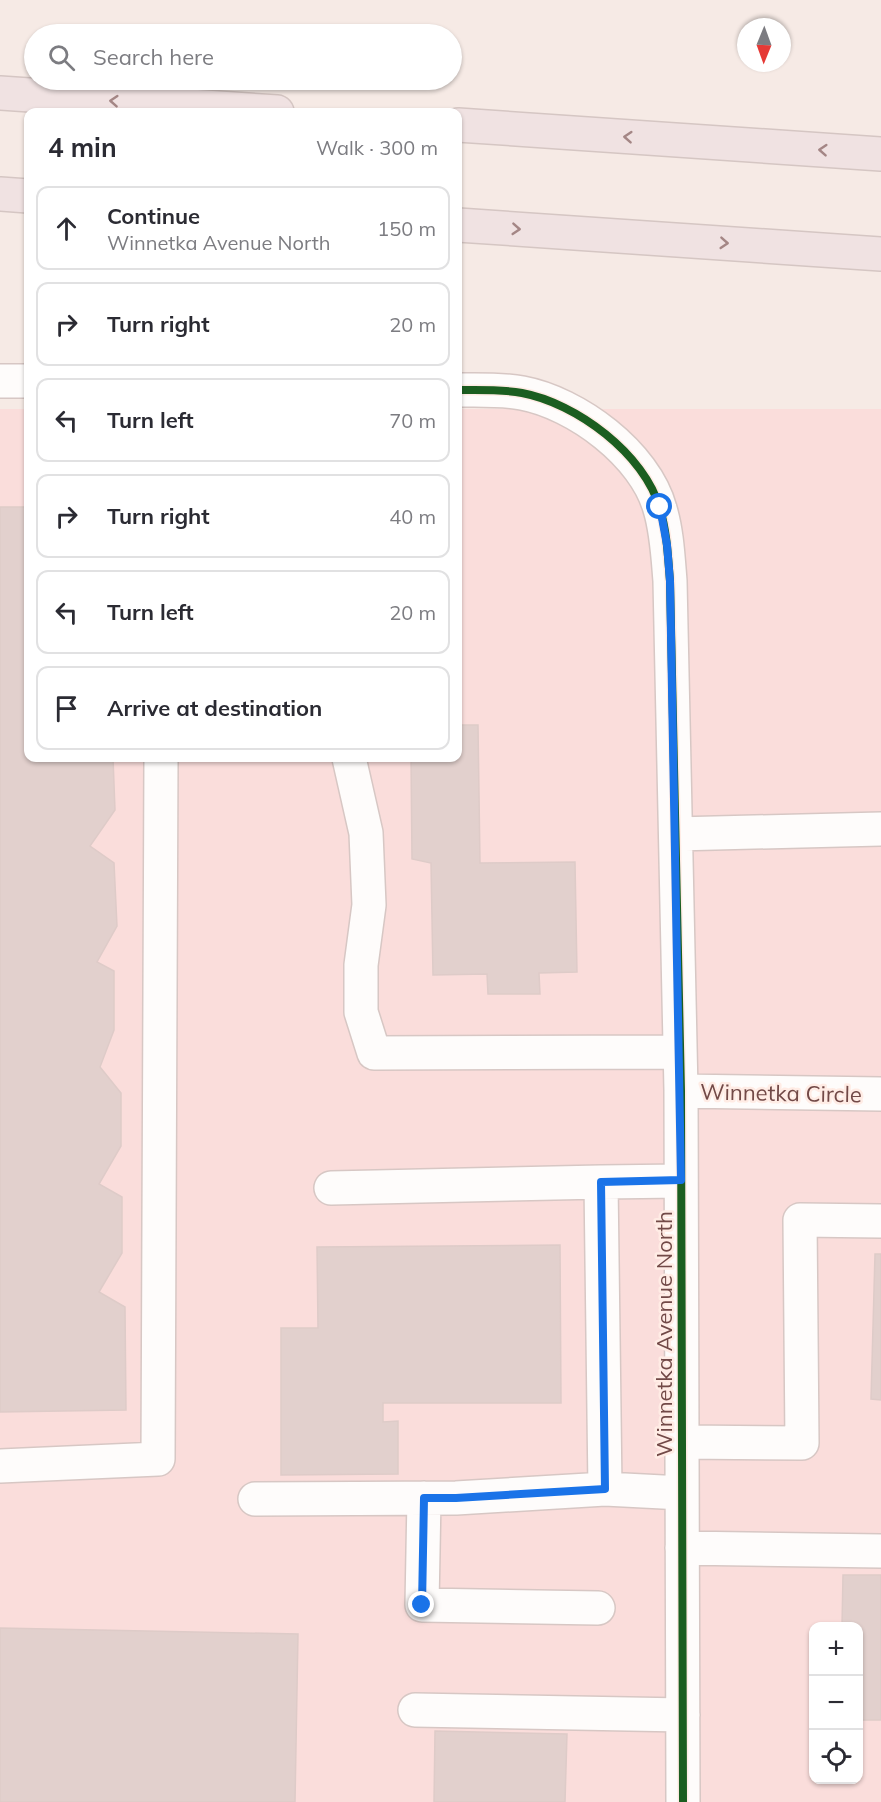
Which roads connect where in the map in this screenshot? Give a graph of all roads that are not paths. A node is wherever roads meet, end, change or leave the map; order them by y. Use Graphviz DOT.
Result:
graph roads {
  1 [pos="0,93"];
  2 [pos="219,108"];
  3 [pos="462,125"];
  4 [pos="881,154"];
  5 [pos="0,194"];
  6 [pos="24,196"];
  7 [pos="462,225"];
  8 [pos="881,254"];
  9 [pos="0,381"];
  10 [pos="24,381"];
  11 [pos="462,390"];
  12 [pos="161,762"];
  13 [pos="350,762"];
  14 [pos="881,829"];
  15 [pos="676,834"];
  16 [pos="680,1052"];
  17 [pos="681,1091"];
  18 [pos="881,1094"];
  19 [pos="681,1180"];
  20 [pos="601,1182"];
  21 [pos="331,1188"];
  22 [pos="881,1221"];
  23 [pos="682,1442"];
  24 [pos="0,1466"];
  25 [pos="605,1489"];
  26 [pos="682,1493"];
  27 [pos="255,1498"];
  28 [pos="424,1498"];
  29 [pos="682,1548"];
  30 [pos="881,1551"];
  31 [pos="598,1608"];
  32 [pos="415,1710"];
  33 [pos="683,1715"];
  34 [pos="683,1802"];
  2 -- 1 [label="highway, one-way"];
  4 -- 3 [label="highway, one-way"];
  5 -- 6 [label="highway"];
  7 -- 8 [label="highway, one-way"];
  9 -- 10 [label="street"];
  11 -- 15 [label="street, Winnetka Avenue North"];
  12 -- 24 [label="street"];
  13 -- 16 [label="street"];
  14 -- 15 [label="street"];
  15 -- 16 [label="street, Winnetka Avenue North"];
  16 -- 17 [label="street, Winnetka Avenue North"];
  17 -- 18 [label="street, Winnetka Circle"];
  17 -- 19 [label="street, Winnetka Avenue North"];
  19 -- 20 [label="street"];
  19 -- 23 [label="street, Winnetka Avenue North"];
  20 -- 21 [label="street"];
  20 -- 25 [label="street"];
  22 -- 23 [label="street"];
  23 -- 26 [label="street, Winnetka Avenue North"];
  25 -- 26 [label="street"];
  25 -- 28 [label="street"];
  26 -- 29 [label="street, Winnetka Avenue North"];
  27 -- 28 [label="street"];
  28 -- 31 [label="street"];
  29 -- 30 [label="street"];
  29 -- 33 [label="street, Winnetka Avenue North"];
  32 -- 33 [label="street"];
  33 -- 34 [label="street, Winnetka Avenue North"];
}
